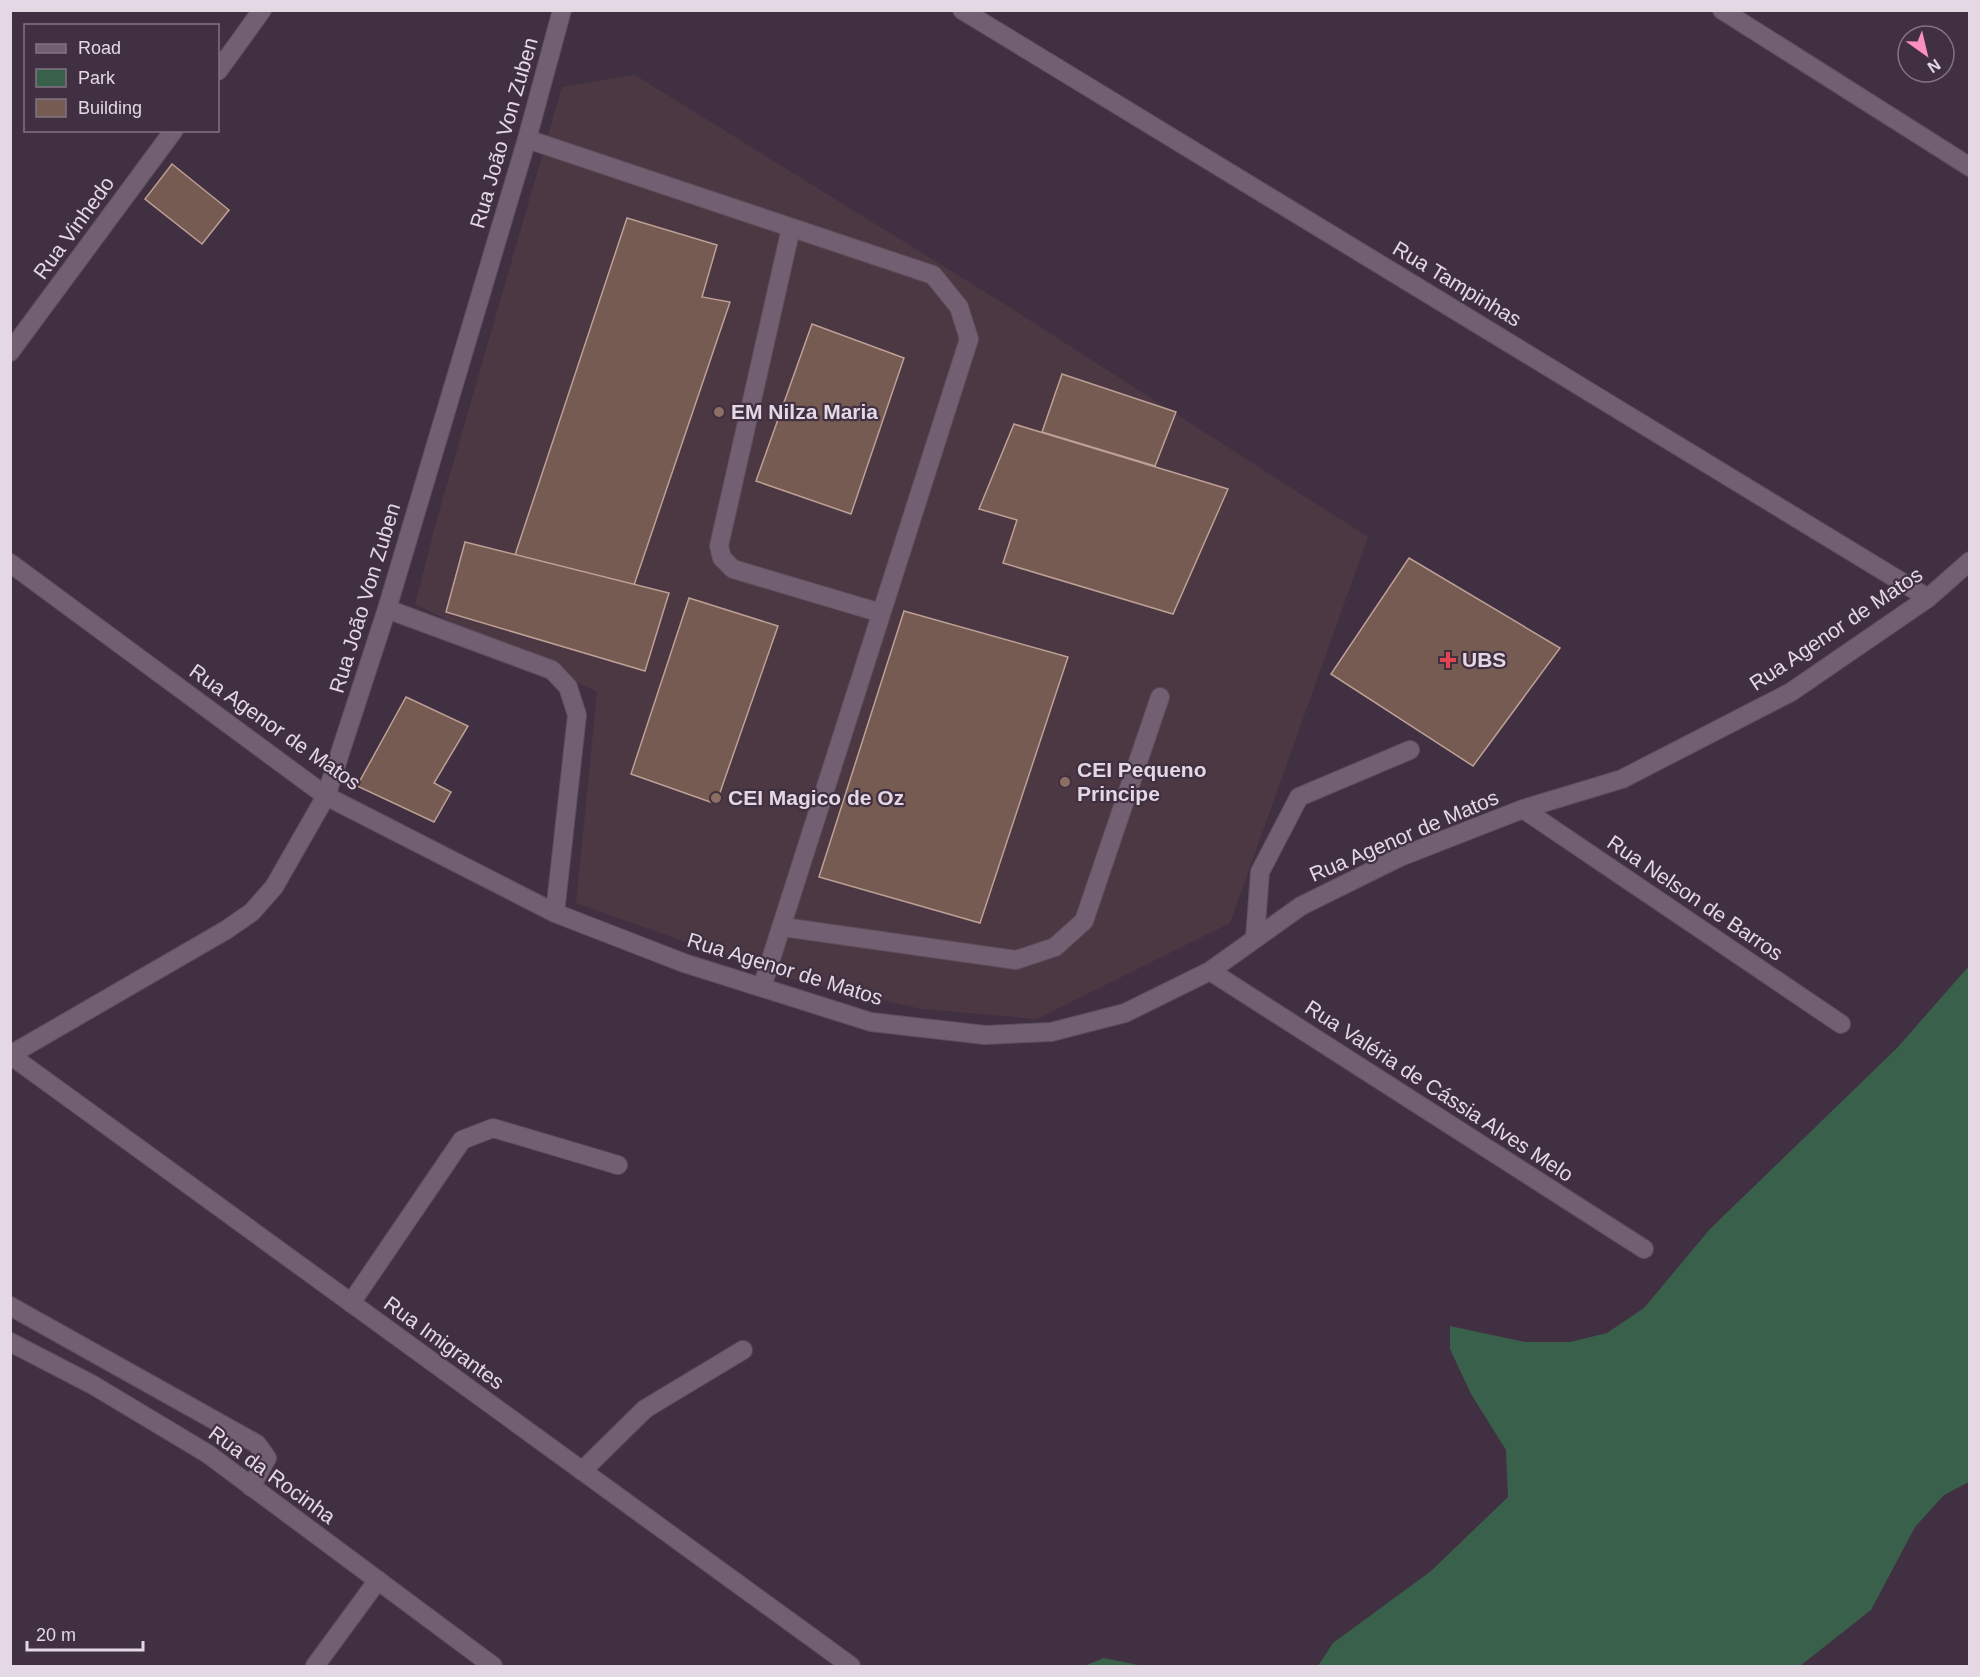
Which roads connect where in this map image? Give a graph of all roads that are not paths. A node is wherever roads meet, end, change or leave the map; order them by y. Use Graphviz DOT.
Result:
graph roads {
  1 [pos="262,10"];
  2 [pos="562,10"];
  3 [pos="962,10"];
  4 [pos="1722,10"];
  5 [pos="219,70"];
  6 [pos="173,132"];
  7 [pos="527,139"];
  8 [pos="1970,167"];
  9 [pos="791,228"];
  10 [pos="10,352"];
  11 [pos="1970,561"];
  12 [pos="10,563"];
  13 [pos="1928,598"];
  14 [pos="387,609"];
  15 [pos="881,613"];
  16 [pos="1160,697"];
  17 [pos="1410,750"];
  18 [pos="326,796"];
  19 [pos="1523,810"];
  20 [pos="555,913"];
  21 [pos="783,927"];
  22 [pos="1256,938"];
  23 [pos="1210,971"];
  24 [pos="762,987"];
  25 [pos="1841,1024"];
  26 [pos="10,1055"];
  27 [pos="618,1165"];
  28 [pos="1644,1249"];
  29 [pos="351,1303"];
  30 [pos="10,1306"];
  31 [pos="10,1342"];
  32 [pos="743,1350"];
  33 [pos="582,1471"];
  34 [pos="251,1487"];
  35 [pos="378,1580"];
  36 [pos="315,1666"];
  37 [pos="493,1666"];
  38 [pos="851,1666"];
  1 -- 5 [label="street"];
  2 -- 7 [label="street, Rua João Von Zuben"];
  3 -- 13 [label="street, Rua Tampinhas"];
  4 -- 8 [label="street"];
  6 -- 10 [label="street, Rua Vinhedo"];
  7 -- 9 [label="street"];
  7 -- 14 [label="street, Rua João Von Zuben"];
  9 -- 15 [label="street"];
  9 -- 15 [label="street"];
  11 -- 13 [label="street, Rua Agenor de Matos"];
  12 -- 18 [label="street, Rua Agenor de Matos"];
  13 -- 19 [label="street, Rua Agenor de Matos"];
  14 -- 18 [label="street, Rua João Von Zuben"];
  14 -- 20 [label="street"];
  15 -- 21 [label="street"];
  16 -- 21 [label="street"];
  17 -- 22 [label="street"];
  18 -- 20 [label="street, Rua Agenor de Matos"];
  18 -- 26 [label="street, Rua João Von Zuben"];
  19 -- 22 [label="street, Rua Agenor de Matos"];
  19 -- 25 [label="street, Rua Nelson de Barros"];
  20 -- 24 [label="street, Rua Agenor de Matos"];
  21 -- 24 [label="street"];
  22 -- 23 [label="street, Rua Agenor de Matos"];
  23 -- 24 [label="street, Rua Agenor de Matos"];
  23 -- 28 [label="street, Rua Valéria de Cássia Alves Melo"];
  26 -- 29 [label="street, Rua Imigrantes"];
  27 -- 29 [label="street"];
  29 -- 33 [label="street, Rua Imigrantes"];
  30 -- 34 [label="street"];
  31 -- 34 [label="street, Rua da Rocinha"];
  32 -- 33 [label="street"];
  33 -- 38 [label="street, Rua Imigrantes"];
  34 -- 35 [label="street, Rua da Rocinha"];
  35 -- 36 [label="street"];
  35 -- 37 [label="street, Rua da Rocinha"];
}
